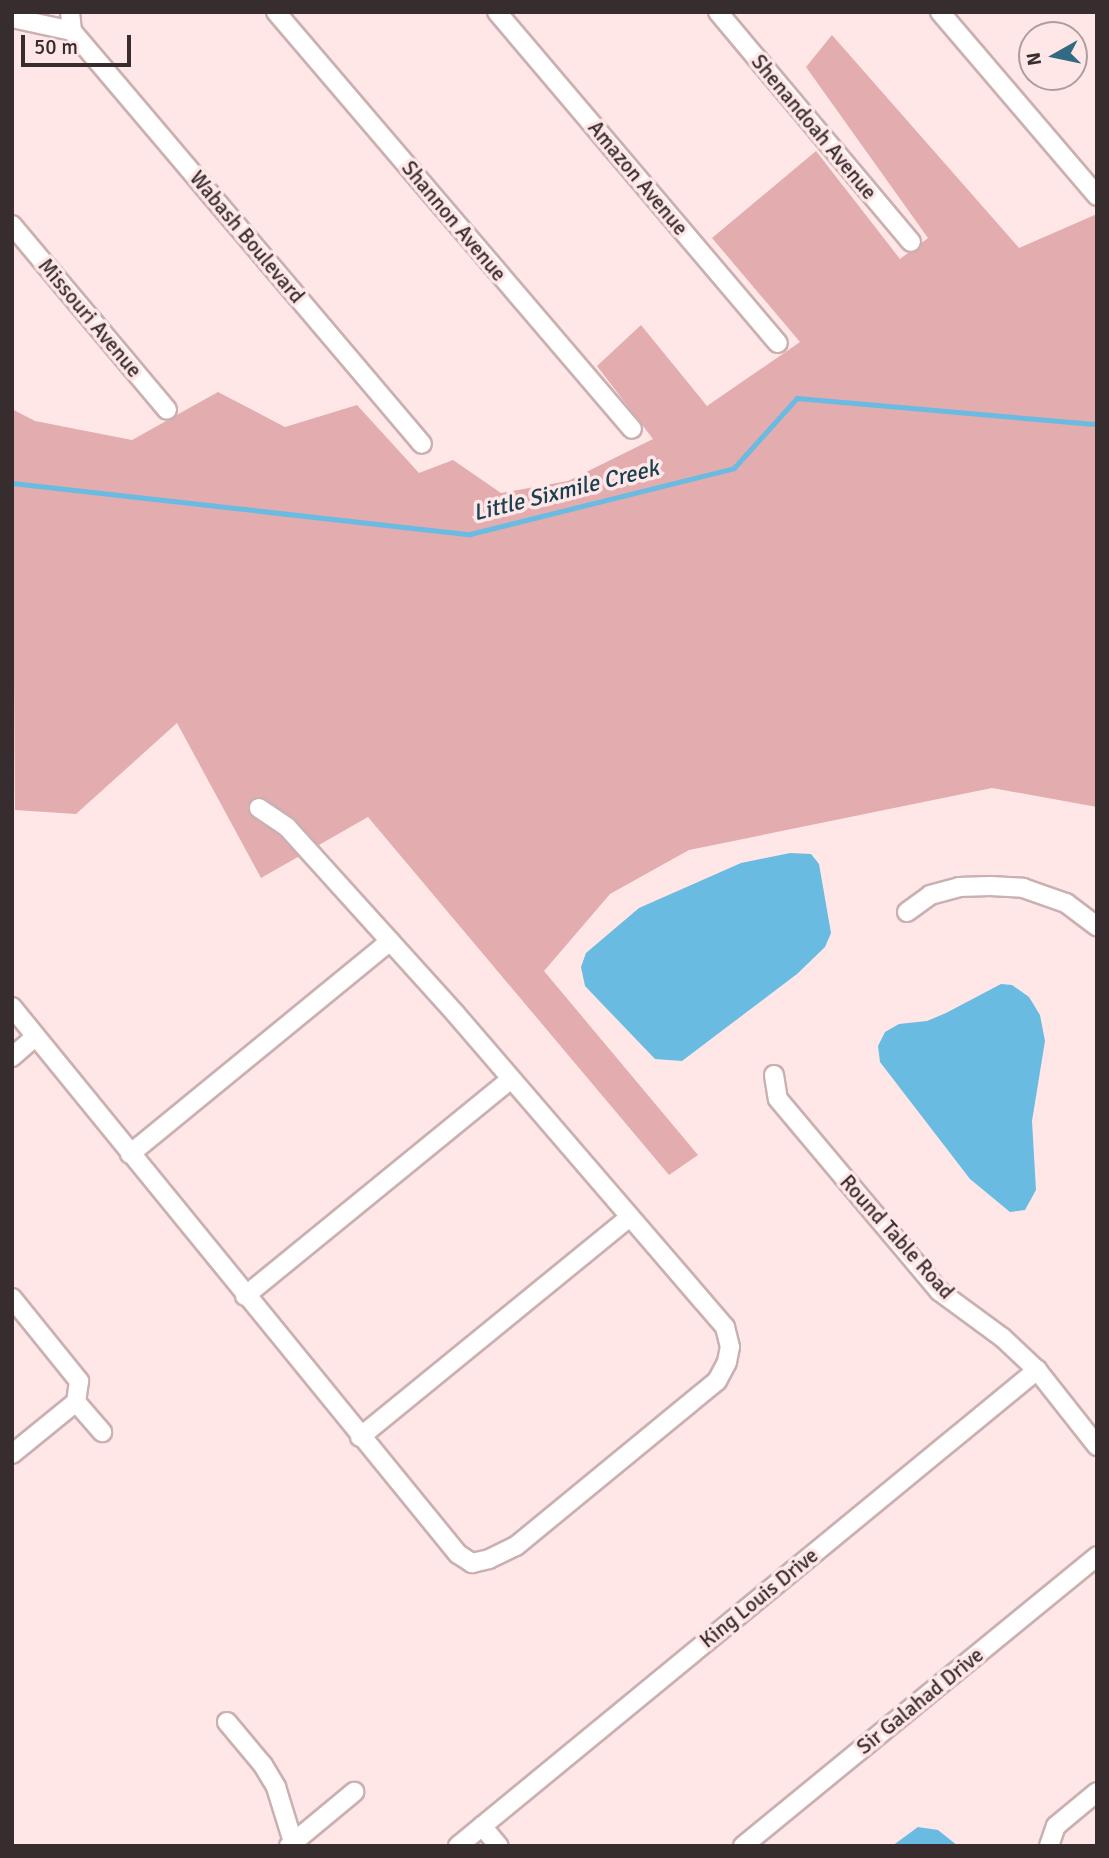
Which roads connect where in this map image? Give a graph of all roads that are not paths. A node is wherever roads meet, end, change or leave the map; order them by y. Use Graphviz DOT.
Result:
graph roads {
  1 [pos="70,12"];
  2 [pos="276,12"];
  3 [pos="498,12"];
  4 [pos="718,12"];
  5 [pos="940,12"];
  6 [pos="12,18"];
  7 [pos="72,31"];
  8 [pos="1097,196"];
  9 [pos="12,225"];
  10 [pos="911,242"];
  11 [pos="778,343"];
  12 [pos="167,410"];
  13 [pos="632,429"];
  14 [pos="422,444"];
  15 [pos="259,808"];
  16 [pos="907,912"];
  17 [pos="1097,926"];
  18 [pos="390,941"];
  19 [pos="12,1007"];
  20 [pos="35,1037"];
  21 [pos="12,1057"];
  22 [pos="774,1075"];
  23 [pos="511,1079"];
  24 [pos="130,1154"];
  25 [pos="630,1217"];
  26 [pos="245,1296"];
  27 [pos="12,1297"];
  28 [pos="1037,1370"];
  29 [pos="76,1402"];
  30 [pos="102,1432"];
  31 [pos="360,1437"];
  32 [pos="1097,1446"];
  33 [pos="12,1454"];
  34 [pos="1097,1556"];
  35 [pos="227,1722"];
  36 [pos="354,1791"];
  37 [pos="1097,1792"];
  38 [pos="482,1826"];
  39 [pos="291,1844"];
  40 [pos="458,1846"];
  41 [pos="499,1846"];
  42 [pos="743,1846"];
  43 [pos="1049,1846"];
  1 -- 7 [label="street"];
  2 -- 13 [label="street, Shannon Avenue"];
  3 -- 11 [label="street, Amazon Avenue"];
  4 -- 10 [label="street, Shenandoah Avenue"];
  5 -- 8 [label="street"];
  6 -- 7 [label="street"];
  7 -- 14 [label="street, Wabash Boulevard"];
  9 -- 12 [label="street, Missouri Avenue"];
  15 -- 18 [label="street"];
  16 -- 17 [label="street"];
  18 -- 23 [label="street"];
  18 -- 24 [label="street"];
  19 -- 20 [label="street"];
  20 -- 21 [label="street"];
  20 -- 24 [label="street"];
  22 -- 28 [label="street, Round Table Road"];
  23 -- 25 [label="street"];
  23 -- 26 [label="street"];
  24 -- 26 [label="street"];
  25 -- 31 [label="street"];
  25 -- 31 [label="street"];
  26 -- 31 [label="street"];
  27 -- 29 [label="street"];
  28 -- 32 [label="street, Round Table Road"];
  28 -- 38 [label="street, King Louis Drive"];
  29 -- 30 [label="street"];
  29 -- 33 [label="street"];
  34 -- 42 [label="street, Sir Galahad Drive"];
  35 -- 39 [label="street"];
  36 -- 39 [label="street"];
  37 -- 43 [label="street"];
  38 -- 40 [label="street, King Louis Drive"];
  38 -- 41 [label="street"];
}
